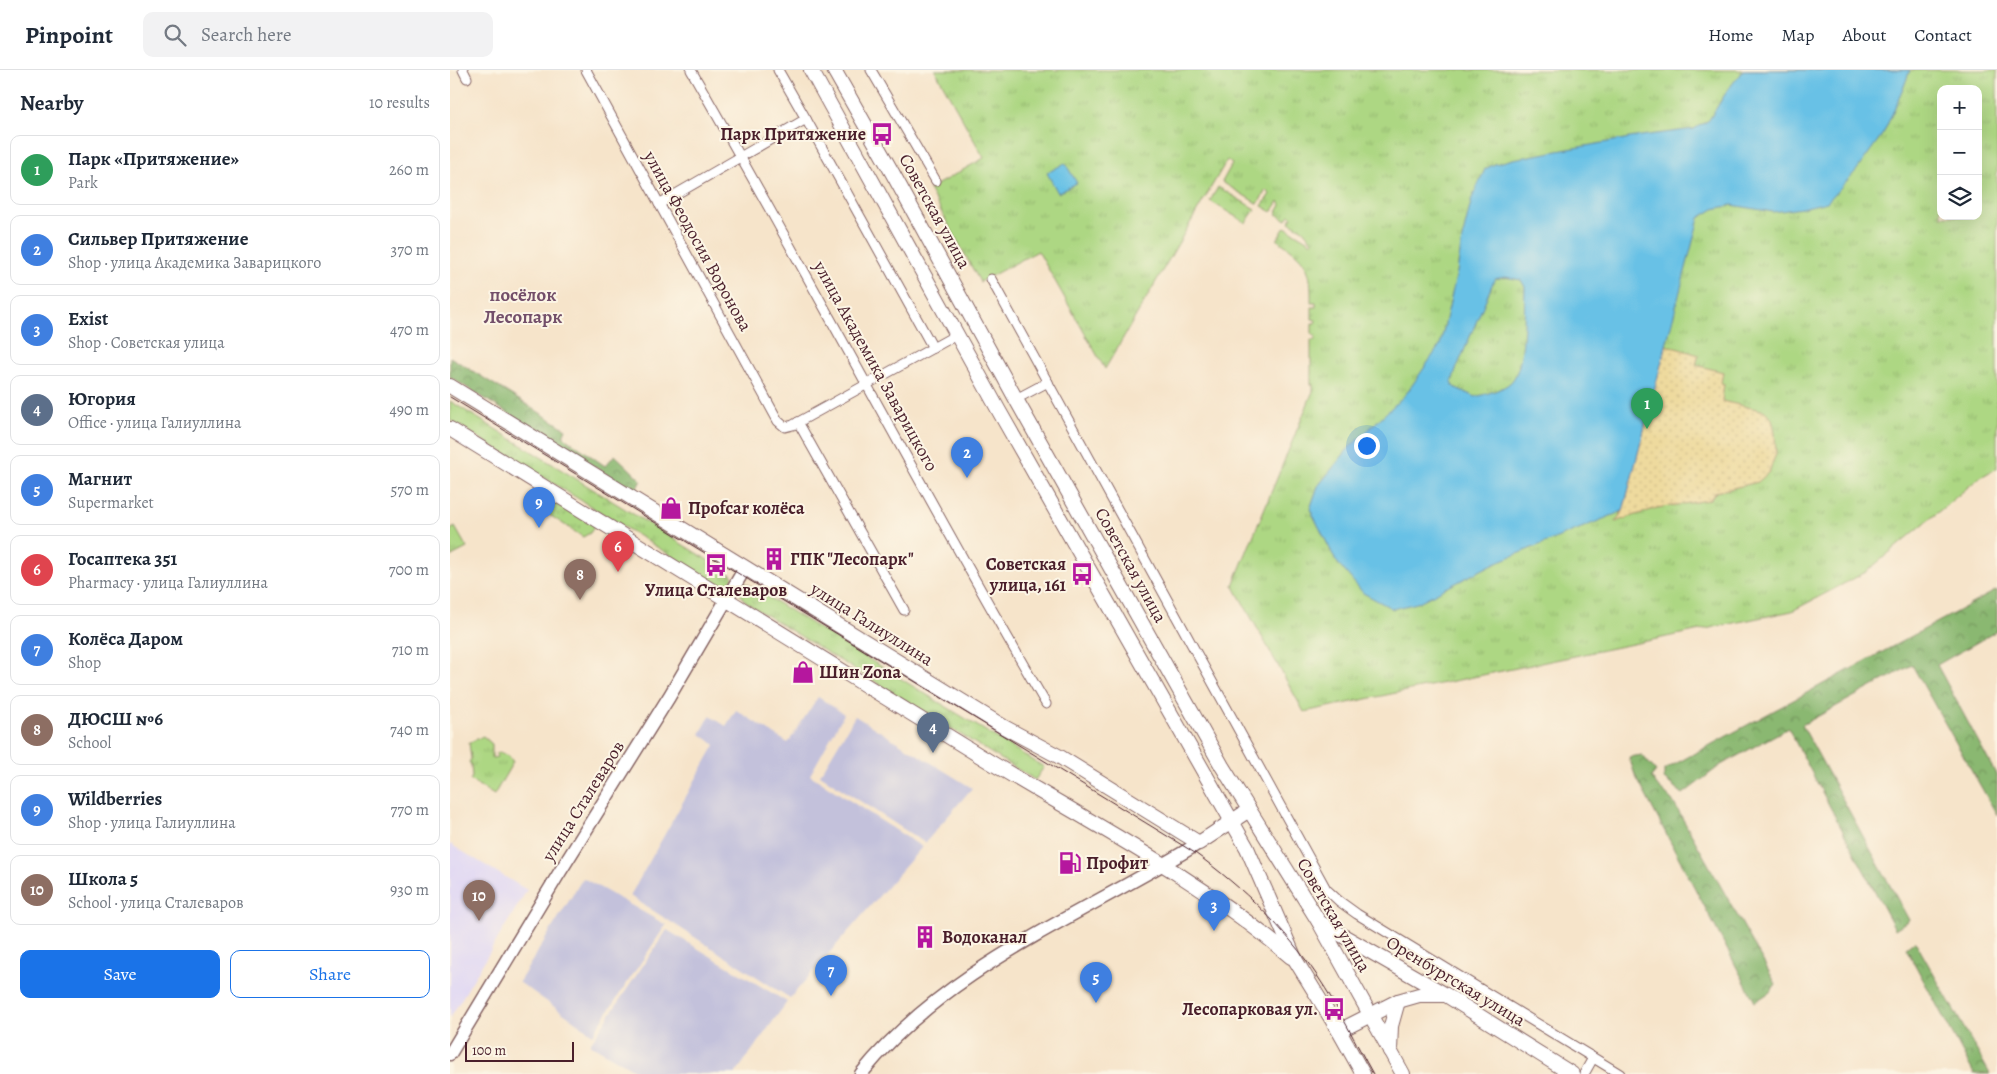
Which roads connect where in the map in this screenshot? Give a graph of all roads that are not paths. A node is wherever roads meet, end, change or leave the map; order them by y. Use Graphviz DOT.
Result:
graph roads {
  1 [pos="586,70"];
  2 [pos="691,70"];
  3 [pos="778,70"];
  4 [pos="811,70"];
  5 [pos="834,70"];
  6 [pos="871,70"];
  7 [pos="806,118"];
  8 [pos="741,158"];
  9 [pos="936,181"];
  10 [pos="659,204"];
  11 [pos="991,278"];
  12 [pos="958,334"];
  13 [pos="933,348"];
  14 [pos="1048,382"];
  15 [pos="867,384"];
  16 [pos="450,386"];
  17 [pos="1016,399"];
  18 [pos="998,409"];
  19 [pos="798,422"];
  20 [pos="450,429"];
  21 [pos="746,568"];
  22 [pos="726,598"];
  23 [pos="904,610"];
  24 [pos="1046,704"];
  25 [pos="1249,810"];
  26 [pos="1230,821"];
  27 [pos="1198,843"];
  28 [pos="1163,866"];
  29 [pos="1319,922"];
  30 [pos="1296,961"];
  31 [pos="1446,994"];
  32 [pos="1398,1001"];
  33 [pos="1370,1015"];
  34 [pos="1340,1031"];
  35 [pos="1390,1052"];
  36 [pos="450,1054"];
  37 [pos="1593,1058"];
  38 [pos="861,1074"];
  39 [pos="1363,1074"];
  40 [pos="1403,1074"];
  41 [pos="1572,1074"];
  42 [pos="1584,1074"];
  43 [pos="1620,1074"];
  1 -- 10 [label="street, улица Феодосия Воронова"];
  2 -- 8 [label="street, улица Академика Заварицкого"];
  3 -- 7 [label="street"];
  4 -- 12 [label="main road"];
  5 -- 17 [label="main road, Советская улица"];
  6 -- 9 [label="street"];
  7 -- 8 [label="street"];
  7 -- 13 [label="street"];
  8 -- 10 [label="street"];
  8 -- 15 [label="street, улица Академика Заварицкого"];
  10 -- 19 [label="street, улица Феодосия Воронова"];
  11 -- 14 [label="street"];
  12 -- 13 [label="street"];
  12 -- 18 [label="main road"];
  13 -- 15 [label="street"];
  14 -- 17 [label="street"];
  14 -- 37 [label="street"];
  15 -- 19 [label="street"];
  15 -- 24 [label="street, улица Академика Заварицкого"];
  16 -- 21 [label="main road, улица Галиуллина"];
  17 -- 18 [label="main road"];
  17 -- 25 [label="main road, Советская улица"];
  18 -- 26 [label="main road"];
  19 -- 23 [label="street"];
  20 -- 22 [label="main road"];
  21 -- 22 [label="main road, улица Сталеваров"];
  21 -- 27 [label="main road, улица Галиуллина"];
  22 -- 28 [label="main road"];
  22 -- 36 [label="main road, улица Сталеваров"];
  25 -- 26 [label="main road"];
  25 -- 29 [label="main road, Советская улица"];
  26 -- 27 [label="main road"];
  26 -- 30 [label="main road"];
  27 -- 28 [label="main road"];
  28 -- 30 [label="main road"];
  28 -- 38 [label="main road"];
  29 -- 31 [label="main road, Оренбургская улица"];
  29 -- 33 [label="main road, Советская улица"];
  30 -- 34 [label="main road"];
  31 -- 32 [label="main road"];
  31 -- 41 [label="main road, Оренбургская улица"];
  32 -- 33 [label="main road"];
  32 -- 35 [label="main road"];
  33 -- 34 [label="main road"];
  33 -- 35 [label="main road, Советская улица"];
  34 -- 39 [label="main road"];
  35 -- 40 [label="main road, Советская улица"];
  37 -- 42 [label="street"];
  37 -- 43 [label="street"];
}
